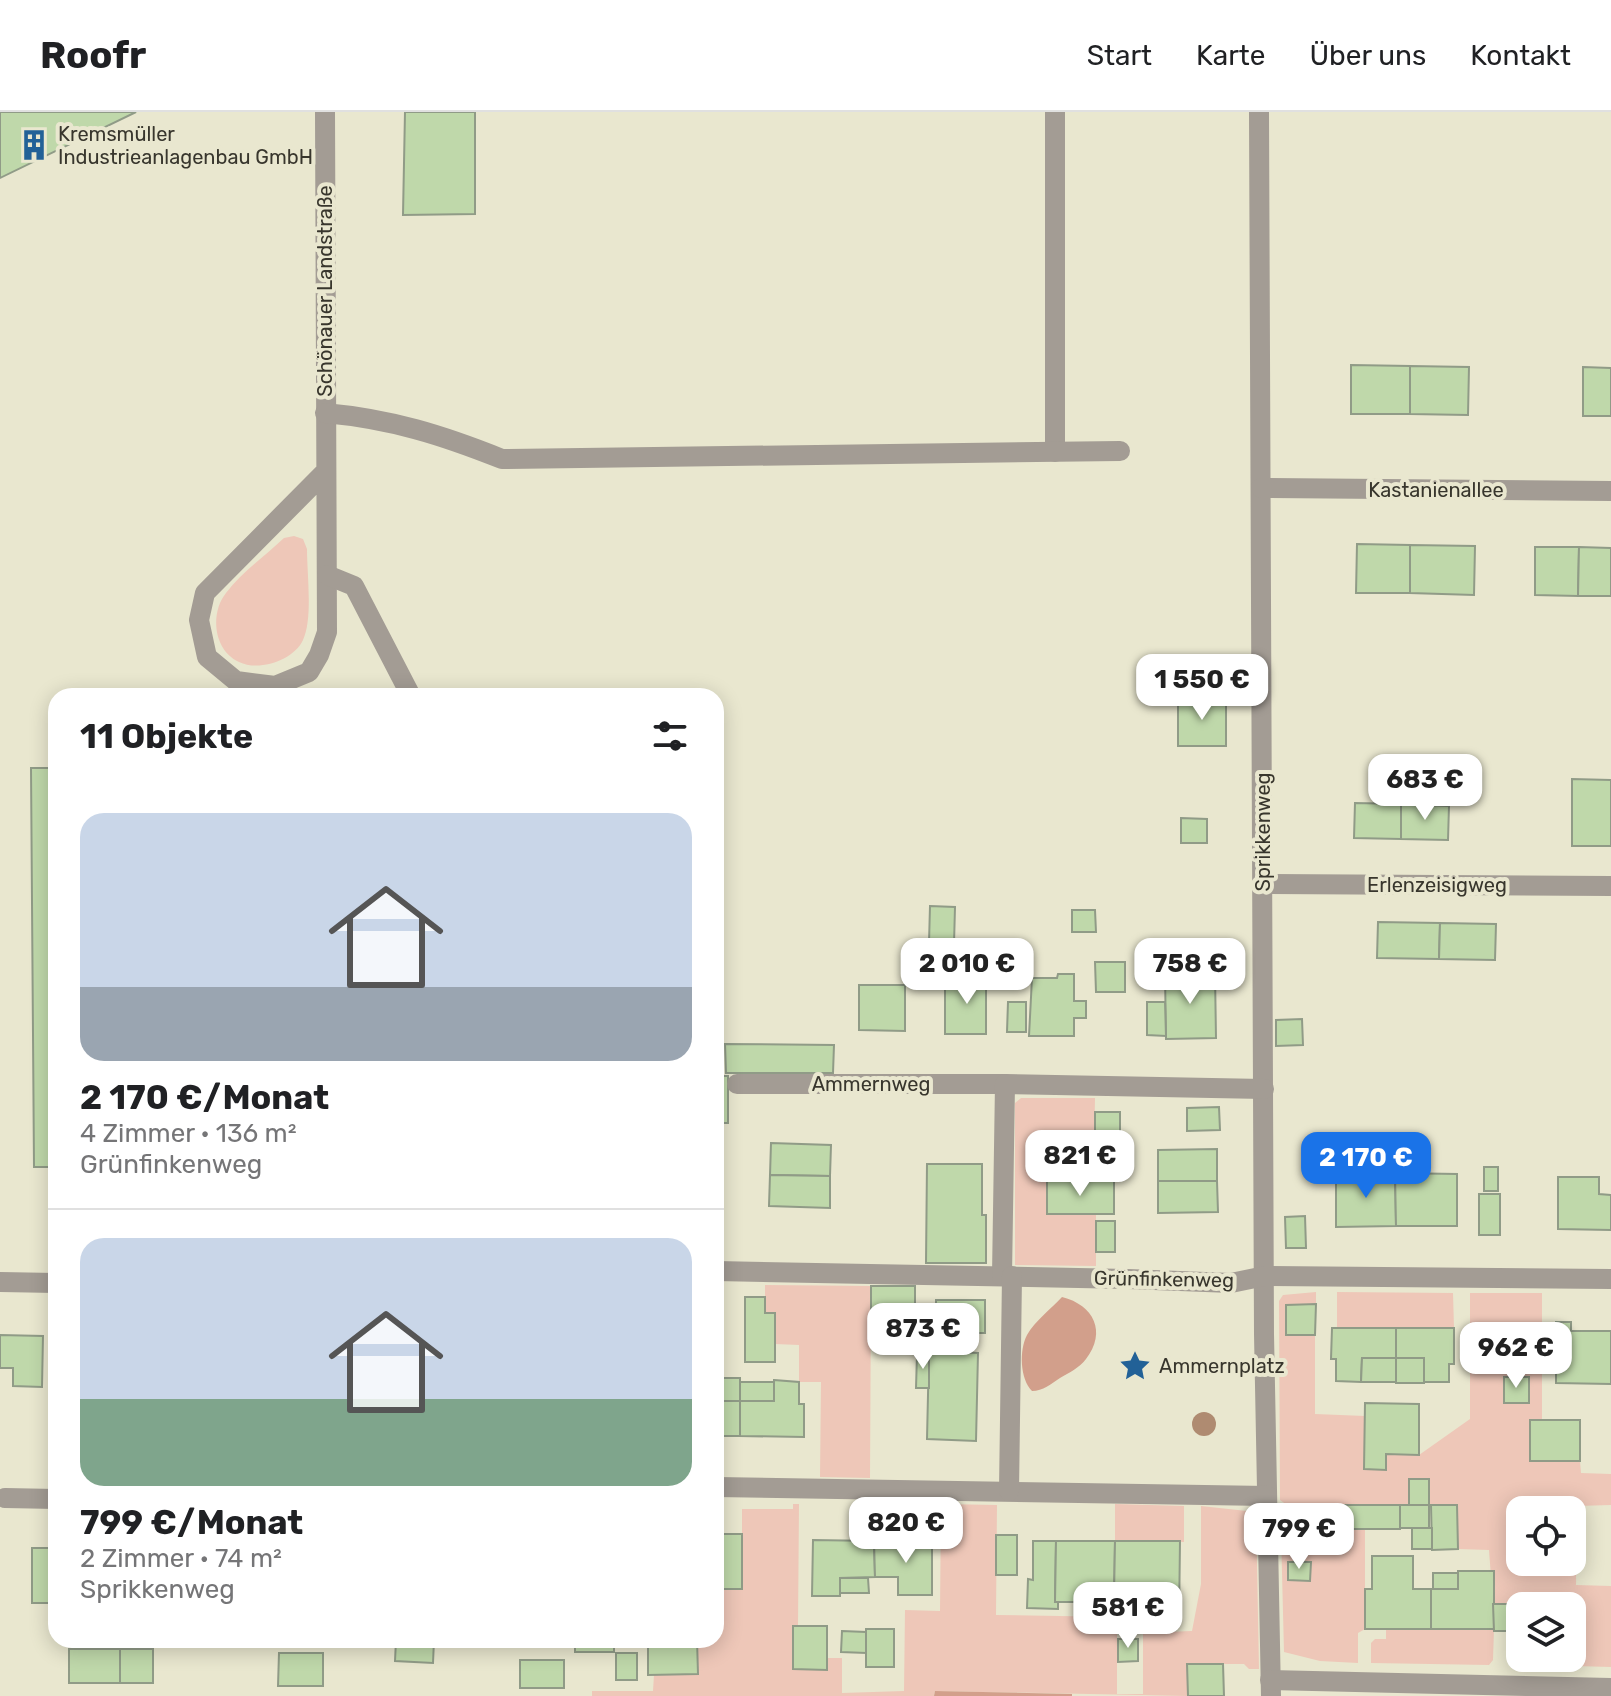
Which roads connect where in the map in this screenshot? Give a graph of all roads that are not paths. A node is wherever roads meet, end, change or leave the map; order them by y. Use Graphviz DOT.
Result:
graph roads {
  1 [pos="325,112"];
  2 [pos="1055,112"];
  3 [pos="1259,112"];
  4 [pos="325,413"];
  5 [pos="1120,451"];
  6 [pos="1055,452"];
  7 [pos="326,471"];
  8 [pos="1261,488"];
  9 [pos="1611,491"];
  10 [pos="327,575"];
  11 [pos="407,688"];
  12 [pos="1263,884"];
  13 [pos="1611,886"];
  14 [pos="737,1084"];
  15 [pos="1005,1084"];
  16 [pos="1264,1089"];
  17 [pos="724,1271"];
  18 [pos="1007,1276"];
  19 [pos="1265,1276"];
  20 [pos="1611,1279"];
  21 [pos="0,1282"];
  22 [pos="48,1283"];
  23 [pos="724,1487"];
  24 [pos="1009,1491"];
  25 [pos="1267,1496"];
  26 [pos="5,1498"];
  27 [pos="48,1499"];
  28 [pos="1271,1688"];
  29 [pos="1611,1688"];
  1 -- 4 [label="street, Schönauer Landstraße"];
  2 -- 6 [label="street"];
  3 -- 8 [label="street, Sprikkenweg"];
  4 -- 6 [label="street"];
  4 -- 7 [label="street, Schönauer Landstraße"];
  5 -- 6 [label="street"];
  7 -- 10 [label="street, Schönauer Landstraße"];
  7 -- 10 [label="street, Schönauer Landstraße"];
  8 -- 9 [label="street, Kastanienallee"];
  8 -- 12 [label="street, Sprikkenweg"];
  10 -- 11 [label="street"];
  12 -- 13 [label="street, Erlenzeisigweg"];
  12 -- 16 [label="street, Sprikkenweg"];
  14 -- 15 [label="street, Ammernweg"];
  15 -- 16 [label="street"];
  15 -- 18 [label="street"];
  16 -- 19 [label="street, Sprikkenweg"];
  17 -- 18 [label="street, Grünfinkenweg"];
  18 -- 19 [label="street, Grünfinkenweg"];
  18 -- 24 [label="street"];
  19 -- 20 [label="street, Grünfinkenweg"];
  19 -- 25 [label="street, Sprikkenweg"];
  21 -- 22 [label="street"];
  23 -- 24 [label="street"];
  24 -- 25 [label="street"];
  25 -- 28 [label="street, Sprikkenweg"];
  26 -- 27 [label="street"];
  28 -- 29 [label="street"];
}
